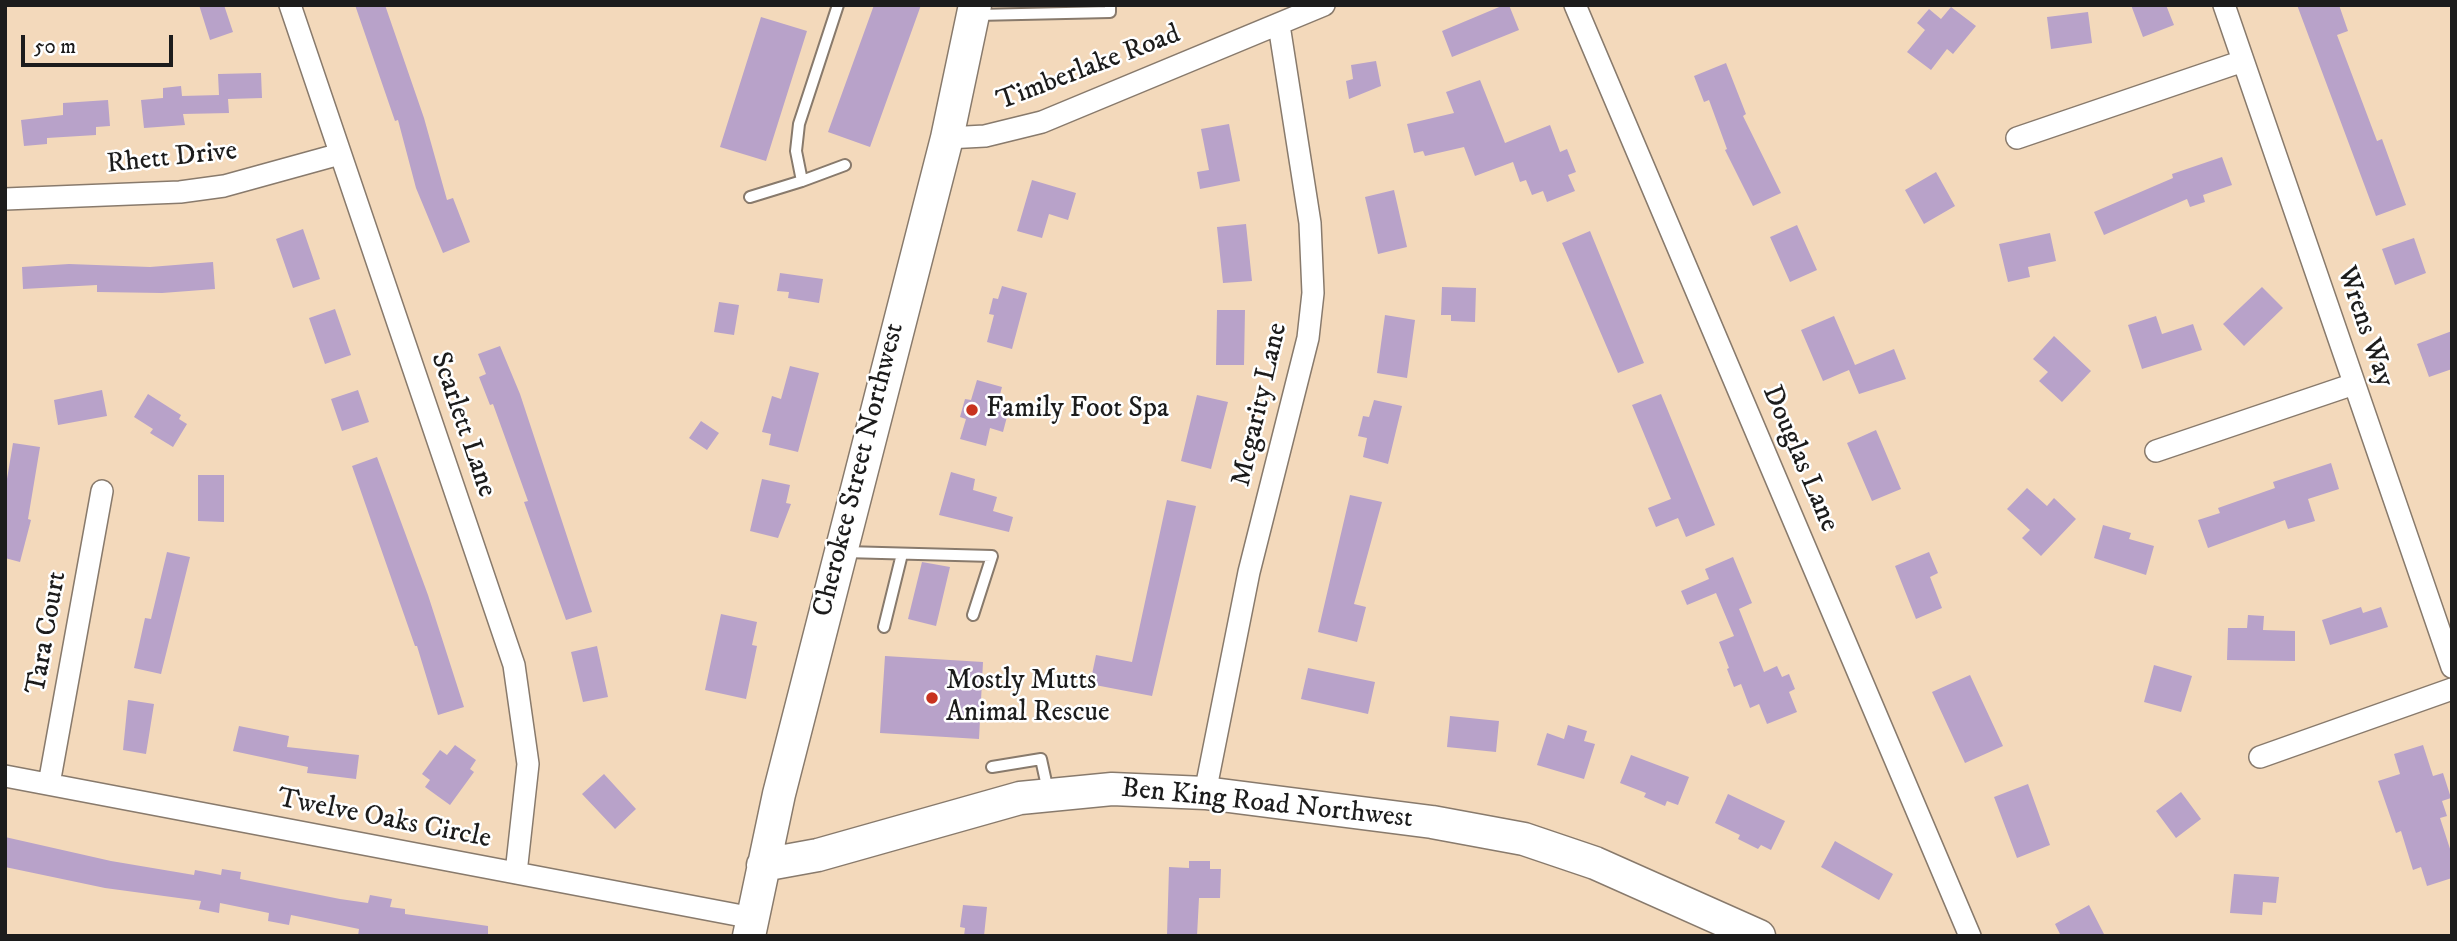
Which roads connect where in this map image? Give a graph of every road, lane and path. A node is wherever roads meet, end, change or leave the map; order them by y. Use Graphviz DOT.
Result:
graph roads {
  1 [pos="290,5"];
  2 [pos="838,5"];
  3 [pos="1110,5"];
  4 [pos="1324,5"];
  5 [pos="1575,5"];
  6 [pos="2224,5"];
  7 [pos="1037,9"];
  8 [pos="975,10"];
  9 [pos="1279,24"];
  10 [pos="2243,61"];
  11 [pos="947,138"];
  12 [pos="2017,138"];
  13 [pos="340,154"];
  14 [pos="845,165"];
  15 [pos="802,181"];
  16 [pos="750,197"];
  17 [pos="5,199"];
  18 [pos="2354,384"];
  19 [pos="2156,451"];
  20 [pos="102,491"];
  21 [pos="838,552"];
  22 [pos="902,554"];
  23 [pos="974,615"];
  24 [pos="884,627"];
  25 [pos="2452,667"];
  26 [pos="2452,688"];
  27 [pos="2260,757"];
  28 [pos="992,767"];
  29 [pos="5,776"];
  30 [pos="49,784"];
  31 [pos="1049,793"];
  32 [pos="1205,793"];
  33 [pos="763,865"];
  34 [pos="516,873"];
  35 [pos="751,927"];
  36 [pos="1759,936"];
  37 [pos="1970,936"];
  1 -- 13 [label="street, Scarlett Lane"];
  2 -- 15 [label="lane"];
  3 -- 7 [label="lane"];
  4 -- 9 [label="street, Timberlake Road"];
  5 -- 37 [label="street, Douglas Lane"];
  6 -- 10 [label="street, Wrens Way"];
  7 -- 8 [label="lane"];
  8 -- 11 [label="street, Cherokee Street Northwest"];
  9 -- 11 [label="street, Timberlake Road"];
  9 -- 32 [label="street, Mcgarity Lane"];
  10 -- 12 [label="street"];
  10 -- 18 [label="street, Wrens Way"];
  11 -- 21 [label="street, Cherokee Street Northwest"];
  13 -- 17 [label="street, Rhett Drive"];
  13 -- 34 [label="street, Scarlett Lane"];
  14 -- 15 [label="lane"];
  15 -- 16 [label="lane"];
  18 -- 19 [label="street"];
  18 -- 25 [label="street, Wrens Way"];
  20 -- 30 [label="street, Tara Court"];
  21 -- 22 [label="lane"];
  21 -- 33 [label="street, Cherokee Street Northwest"];
  22 -- 23 [label="lane"];
  22 -- 24 [label="lane"];
  26 -- 27 [label="street"];
  28 -- 31 [label="lane"];
  29 -- 30 [label="street, Twelve Oaks Circle"];
  30 -- 34 [label="street, Twelve Oaks Circle"];
  31 -- 32 [label="street, Ben King Road Northwest"];
  31 -- 33 [label="street, Ben King Road Northwest"];
  32 -- 36 [label="street, Ben King Road Northwest"];
  33 -- 35 [label="street, Cherokee Street Northwest"];
  34 -- 35 [label="street, Twelve Oaks Circle"];
}
